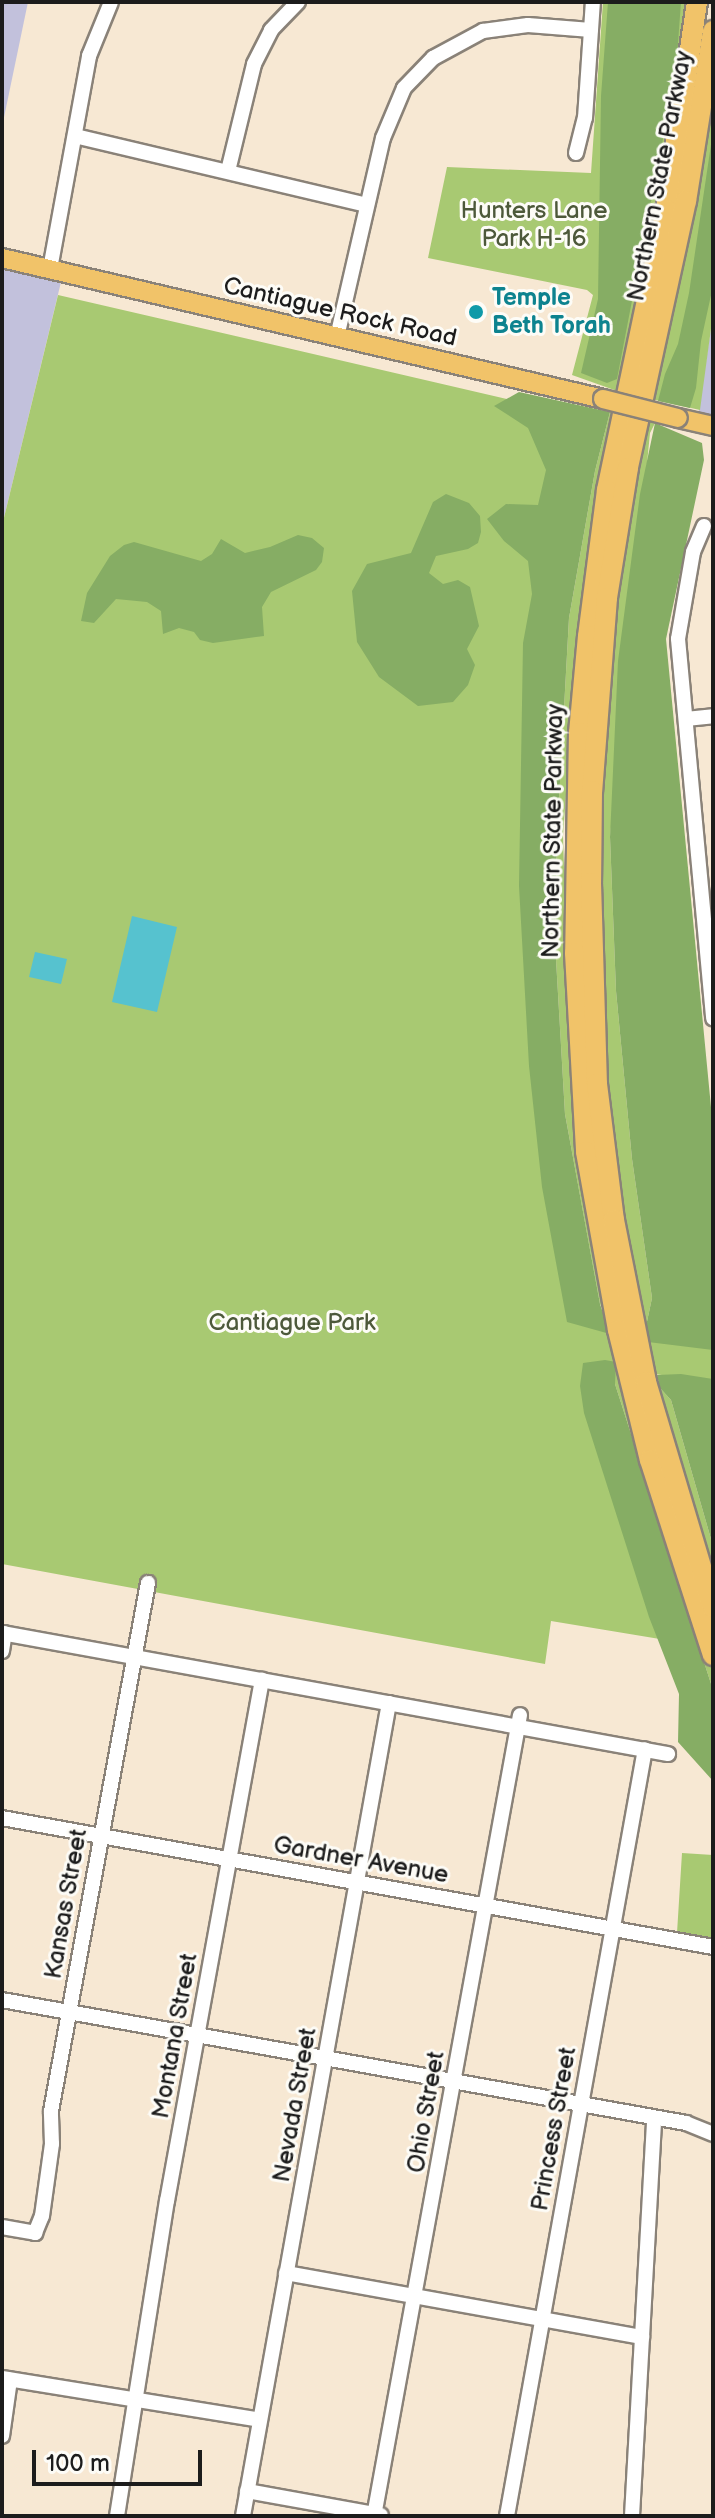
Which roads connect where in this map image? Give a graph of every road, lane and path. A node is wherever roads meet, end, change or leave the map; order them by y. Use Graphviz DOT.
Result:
graph roads {
  1 [pos="111,2"];
  2 [pos="298,2"];
  3 [pos="593,2"];
  4 [pos="697,2"];
  5 [pos="591,30"];
  6 [pos="713,31"];
  7 [pos="75,136"];
  8 [pos="576,153"];
  9 [pos="228,171"];
  10 [pos="367,205"];
  11 [pos="2,258"];
  12 [pos="50,269"];
  13 [pos="337,337"];
  14 [pos="713,426"];
  15 [pos="704,526"];
  16 [pos="713,716"];
  17 [pos="686,719"];
  18 [pos="706,872"];
  19 [pos="713,1018"];
  20 [pos="627,1331"];
  21 [pos="638,1381"];
  22 [pos="148,1583"];
  23 [pos="713,1607"];
  24 [pos="4,1633"];
  25 [pos="2,1651"];
  26 [pos="713,1655"];
  27 [pos="133,1656"];
  28 [pos="262,1680"];
  29 [pos="389,1703"];
  30 [pos="518,1720"];
  31 [pos="645,1749"];
  32 [pos="668,1754"];
  33 [pos="2,1818"];
  34 [pos="101,1836"];
  35 [pos="229,1859"];
  36 [pos="357,1882"];
  37 [pos="485,1905"];
  38 [pos="613,1928"];
  39 [pos="713,1947"];
  40 [pos="2,2000"];
  41 [pos="69,2012"];
  42 [pos="197,2036"];
  43 [pos="325,2059"];
  44 [pos="454,2082"];
  45 [pos="581,2105"];
  46 [pos="654,2118"];
  47 [pos="713,2134"];
  48 [pos="2,2227"];
  49 [pos="286,2273"];
  50 [pos="414,2297"];
  51 [pos="542,2320"];
  52 [pos="642,2337"];
  53 [pos="6,2379"];
  54 [pos="134,2400"];
  55 [pos="260,2420"];
  56 [pos="2,2436"];
  57 [pos="247,2491"];
  58 [pos="377,2515"];
  59 [pos="117,2516"];
  60 [pos="243,2516"];
  61 [pos="507,2516"];
  62 [pos="632,2516"];
  1 -- 7 [label="street"];
  2 -- 9 [label="street"];
  3 -- 5 [label="street"];
  4 -- 20 [label="highway, Northern State Parkway"];
  5 -- 8 [label="street"];
  5 -- 10 [label="street"];
  6 -- 20 [label="highway, Northern State Parkway"];
  7 -- 9 [label="street"];
  7 -- 12 [label="street"];
  9 -- 10 [label="street"];
  10 -- 13 [label="street"];
  11 -- 12 [label="main road, Cantiague Rock Road"];
  12 -- 13 [label="main road, Cantiague Rock Road"];
  13 -- 14 [label="main road, Cantiague Rock Road, bridge"];
  15 -- 17 [label="street"];
  16 -- 17 [label="street"];
  17 -- 18 [label="street"];
  18 -- 19 [label="street"];
  20 -- 21 [label="highway, Northern State Parkway"];
  21 -- 23 [label="highway, Northern State Parkway"];
  21 -- 26 [label="highway, Northern State Parkway"];
  22 -- 27 [label="street, Kansas Street"];
  24 -- 25 [label="street"];
  24 -- 27 [label="street"];
  27 -- 28 [label="street"];
  27 -- 34 [label="street, Kansas Street"];
  28 -- 29 [label="street"];
  28 -- 35 [label="street, Montana Street"];
  29 -- 30 [label="street"];
  29 -- 36 [label="street, Nevada Street"];
  30 -- 31 [label="street"];
  30 -- 37 [label="street, Ohio Street"];
  31 -- 32 [label="street"];
  31 -- 38 [label="street, Princess Street"];
  33 -- 34 [label="street, Gardner Avenue"];
  34 -- 35 [label="street, Gardner Avenue"];
  34 -- 41 [label="street, Kansas Street"];
  35 -- 36 [label="street, Gardner Avenue"];
  35 -- 42 [label="street, Montana Street"];
  36 -- 37 [label="street, Gardner Avenue"];
  36 -- 43 [label="street, Nevada Street"];
  37 -- 38 [label="street, Gardner Avenue"];
  37 -- 44 [label="street, Ohio Street"];
  38 -- 39 [label="street, Gardner Avenue"];
  38 -- 45 [label="street, Princess Street"];
  40 -- 41 [label="street"];
  41 -- 42 [label="street"];
  41 -- 48 [label="street, Kansas Street"];
  42 -- 43 [label="street"];
  42 -- 54 [label="street, Montana Street"];
  43 -- 44 [label="street"];
  43 -- 49 [label="street, Nevada Street"];
  44 -- 45 [label="street"];
  44 -- 50 [label="street, Ohio Street"];
  45 -- 46 [label="street"];
  45 -- 51 [label="street, Princess Street"];
  46 -- 47 [label="street"];
  46 -- 52 [label="street"];
  49 -- 50 [label="street"];
  49 -- 55 [label="street, Nevada Street"];
  50 -- 51 [label="street"];
  50 -- 58 [label="street, Ohio Street"];
  51 -- 52 [label="street"];
  51 -- 61 [label="street, Princess Street"];
  52 -- 62 [label="street"];
  53 -- 54 [label="street"];
  53 -- 56 [label="street"];
  54 -- 55 [label="street"];
  54 -- 59 [label="street, Montana Street"];
  55 -- 57 [label="street, Nevada Street"];
  57 -- 58 [label="street"];
  57 -- 60 [label="street, Nevada Street"];
}
